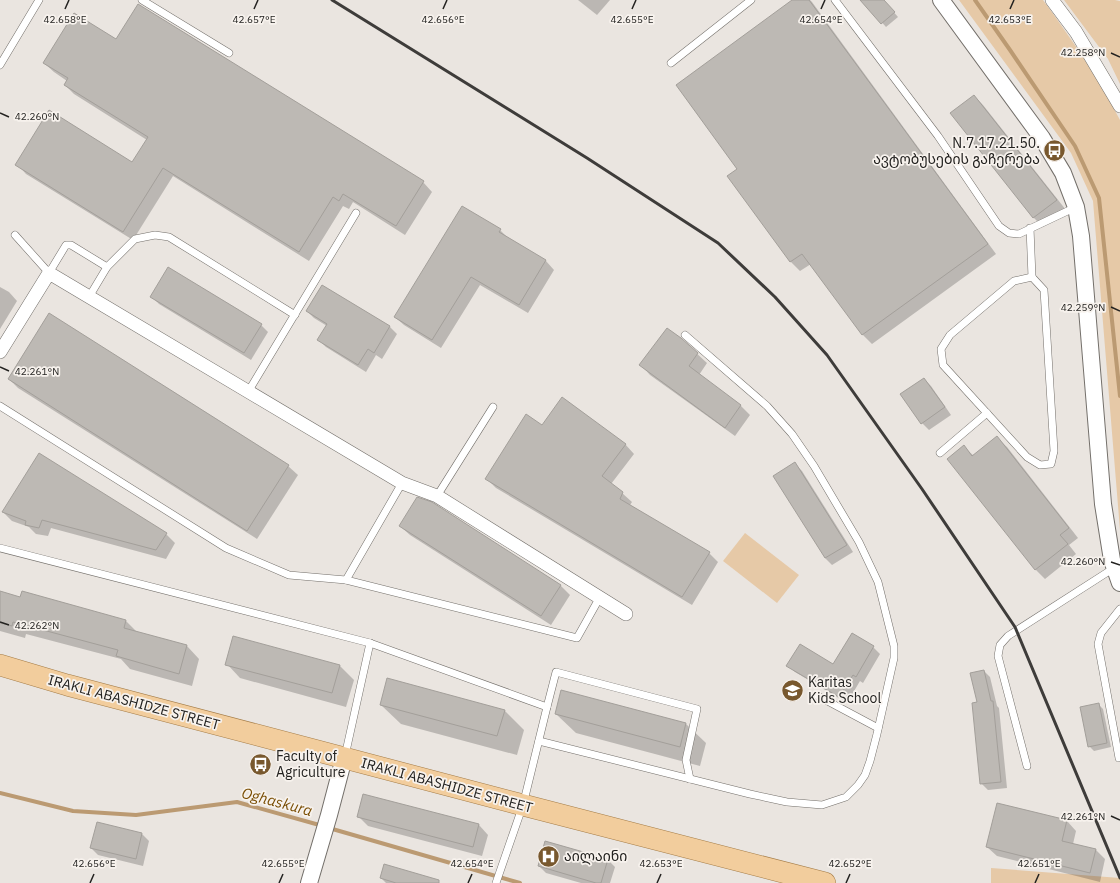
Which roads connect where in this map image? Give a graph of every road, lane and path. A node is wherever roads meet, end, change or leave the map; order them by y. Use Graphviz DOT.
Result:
graph roads {
  1 [pos="39,0"];
  2 [pos="142,0"];
  3 [pos="751,0"];
  4 [pos="835,0"];
  5 [pos="941,0"];
  6 [pos="1052,0"];
  7 [pos="229,53"];
  8 [pos="671,63"];
  9 [pos="0,66"];
  10 [pos="1120,106"];
  11 [pos="1076,207"];
  12 [pos="356,213"];
  13 [pos="1030,228"];
  14 [pos="14,235"];
  15 [pos="107,267"];
  16 [pos="49,274"];
  17 [pos="1032,277"];
  18 [pos="89,297"];
  19 [pos="295,315"];
  20 [pos="685,335"];
  21 [pos="0,352"];
  22 [pos="248,392"];
  23 [pos="0,406"];
  24 [pos="493,407"];
  25 [pos="986,413"];
  26 [pos="940,453"];
  27 [pos="402,483"];
  28 [pos="437,496"];
  29 [pos="0,548"];
  30 [pos="1117,575"];
  31 [pos="346,580"];
  32 [pos="600,597"];
  33 [pos="1120,610"];
  34 [pos="626,614"];
  35 [pos="370,643"];
  36 [pos="0,665"];
  37 [pos="818,696"];
  38 [pos="547,707"];
  39 [pos="878,728"];
  40 [pos="539,741"];
  41 [pos="344,758"];
  42 [pos="1119,758"];
  43 [pos="1027,766"];
  44 [pos="690,779"];
  45 [pos="523,805"];
  46 [pos="309,883"];
  47 [pos="496,883"];
  48 [pos="825,883"];
  1 -- 9 [label="lane"];
  2 -- 7 [label="lane"];
  3 -- 8 [label="lane"];
  4 -- 13 [label="lane"];
  5 -- 11 [label="street"];
  6 -- 10 [label="street"];
  11 -- 13 [label="lane"];
  11 -- 30 [label="street"];
  12 -- 19 [label="lane"];
  13 -- 17 [label="lane"];
  14 -- 16 [label="lane"];
  15 -- 16 [label="lane"];
  15 -- 18 [label="lane"];
  15 -- 19 [label="lane"];
  16 -- 18 [label="street"];
  16 -- 21 [label="street"];
  17 -- 25 [label="lane"];
  17 -- 25 [label="lane"];
  18 -- 22 [label="street"];
  19 -- 22 [label="lane"];
  20 -- 39 [label="lane"];
  22 -- 27 [label="street"];
  23 -- 31 [label="lane"];
  24 -- 28 [label="lane"];
  25 -- 26 [label="lane"];
  27 -- 28 [label="street"];
  27 -- 31 [label="lane"];
  28 -- 32 [label="street"];
  29 -- 35 [label="lane"];
  30 -- 43 [label="lane"];
  31 -- 32 [label="lane"];
  32 -- 34 [label="street"];
  33 -- 42 [label="lane"];
  35 -- 38 [label="lane"];
  35 -- 41 [label="lane"];
  36 -- 41 [label="main road, IRAKLI ABASHIDZE STREET"];
  37 -- 39 [label="lane"];
  38 -- 40 [label="lane"];
  38 -- 44 [label="lane"];
  39 -- 44 [label="lane"];
  40 -- 44 [label="lane"];
  40 -- 45 [label="lane"];
  41 -- 45 [label="main road, IRAKLI ABASHIDZE STREET"];
  41 -- 46 [label="street"];
  45 -- 47 [label="lane"];
  45 -- 48 [label="main road, IRAKLI ABASHIDZE STREET"];
}
